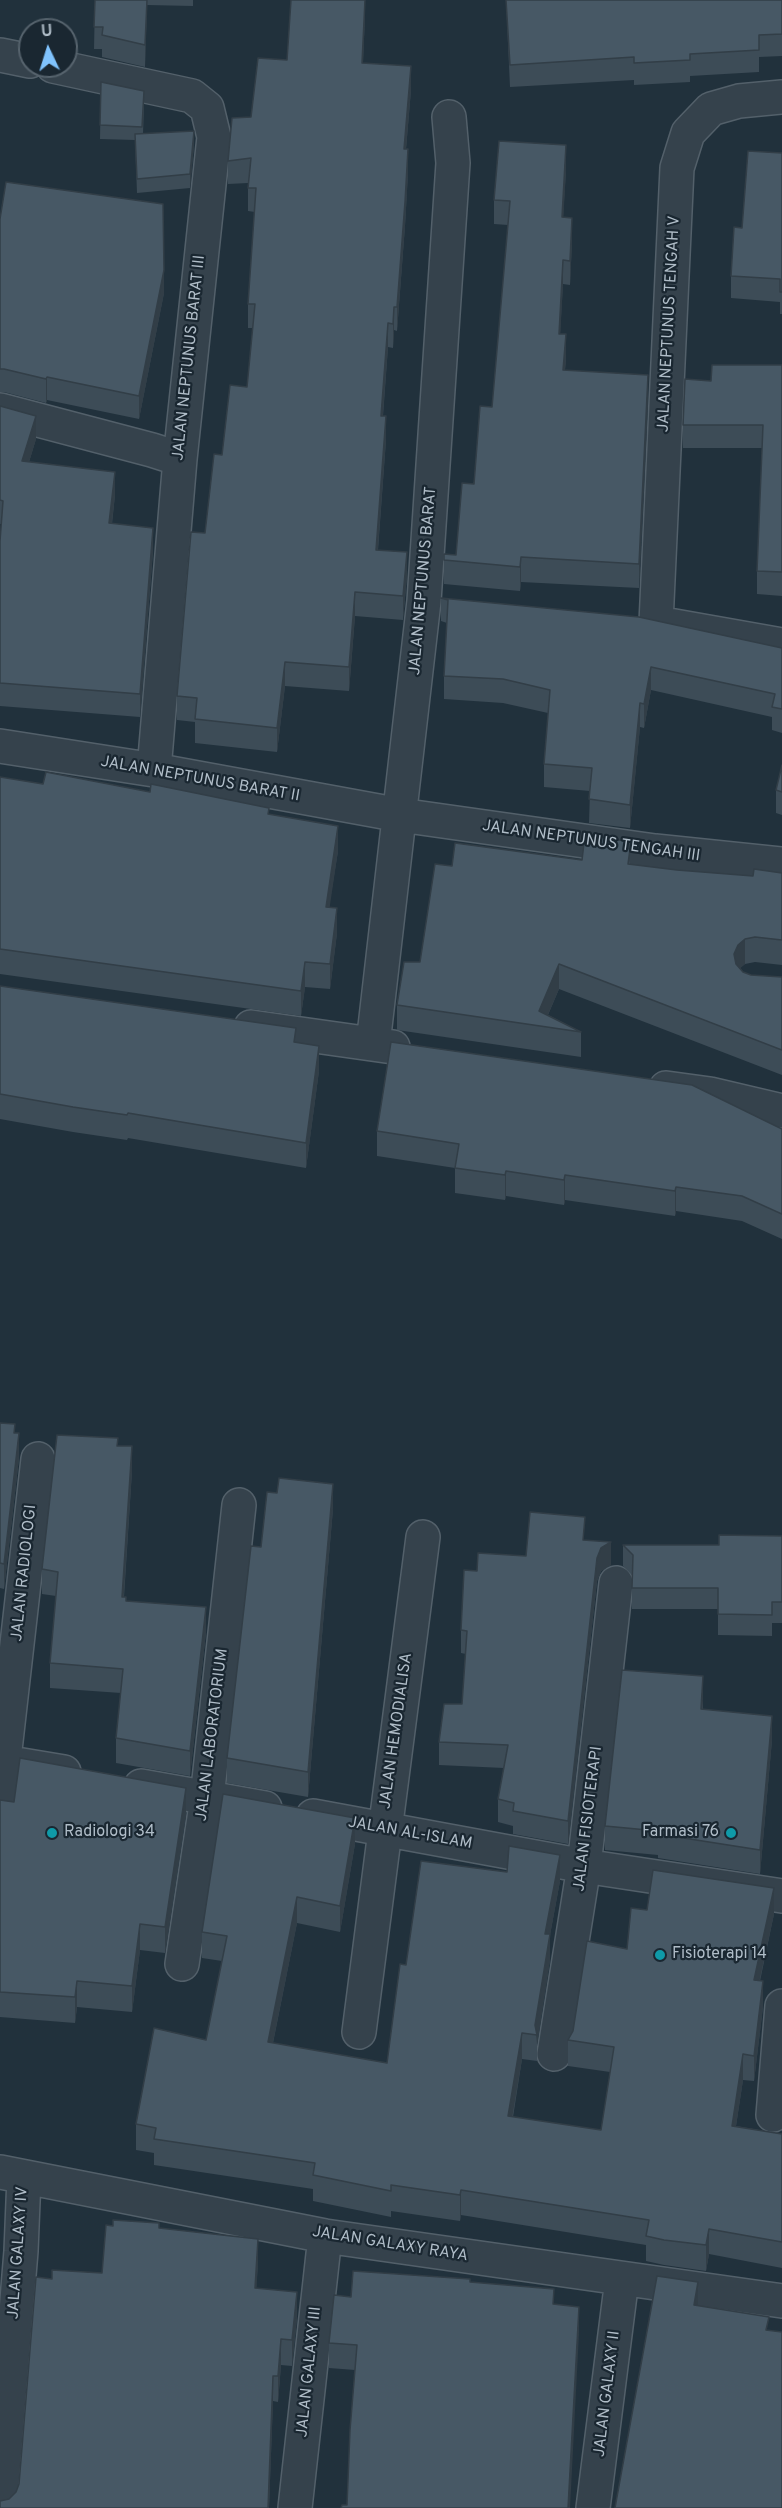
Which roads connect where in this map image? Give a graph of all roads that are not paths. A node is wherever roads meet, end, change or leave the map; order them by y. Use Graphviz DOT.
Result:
graph roads {
  1 [pos="0,55"];
  2 [pos="18,59"];
  3 [pos="78,71"];
  4 [pos="782,97"];
  5 [pos="449,117"];
  6 [pos="0,410"];
  7 [pos="180,459"];
  8 [pos="424,601"];
  9 [pos="459,604"];
  10 [pos="621,619"];
  11 [pos="656,623"];
  12 [pos="782,645"];
  13 [pos="0,746"];
  14 [pos="154,770"];
  15 [pos="400,815"];
  16 [pos="782,864"];
  17 [pos="222,1023"];
  18 [pos="372,1044"];
  19 [pos="419,1051"];
  20 [pos="640,1084"];
  21 [pos="782,1111"];
  22 [pos="38,1459"];
  23 [pos="239,1505"];
  24 [pos="423,1537"];
  25 [pos="616,1583"];
  26 [pos="4,1762"];
  27 [pos="0,1794"];
  28 [pos="207,1798"];
  29 [pos="384,1828"];
  30 [pos="584,1866"];
  31 [pos="782,1896"];
  32 [pos="182,1964"];
  33 [pos="781,2018"];
  34 [pos="359,2032"];
  35 [pos="554,2054"];
  36 [pos="773,2115"];
  37 [pos="12,2175"];
  38 [pos="325,2236"];
  39 [pos="622,2279"];
  40 [pos="782,2301"];
  41 [pos="0,2508"];
  42 [pos="295,2508"];
  43 [pos="593,2508"];
  1 -- 2 [label="street"];
  3 -- 7 [label="street, JALAN NEPTUNUS BARAT III"];
  4 -- 11 [label="street, JALAN NEPTUNUS TENGAH V"];
  5 -- 8 [label="street, JALAN NEPTUNUS BARAT"];
  6 -- 7 [label="street"];
  7 -- 14 [label="street, JALAN NEPTUNUS BARAT III"];
  8 -- 9 [label="street"];
  8 -- 15 [label="street, JALAN NEPTUNUS BARAT"];
  10 -- 11 [label="street"];
  11 -- 12 [label="street"];
  13 -- 14 [label="street, JALAN NEPTUNUS BARAT II"];
  14 -- 15 [label="street, JALAN NEPTUNUS BARAT II"];
  15 -- 16 [label="street, JALAN NEPTUNUS TENGAH III"];
  15 -- 18 [label="street, JALAN NEPTUNUS BARAT"];
  17 -- 18 [label="street"];
  18 -- 19 [label="street"];
  20 -- 21 [label="street"];
  22 -- 26 [label="street, JALAN RADIOLOGI"];
  23 -- 28 [label="street, JALAN LABORATORIUM"];
  24 -- 29 [label="street, JALAN HEMODIALISA"];
  25 -- 30 [label="street, JALAN FISIOTERAPI"];
  26 -- 27 [label="street, JALAN RADIOLOGI"];
  26 -- 28 [label="street, JALAN AL-ISLAM"];
  28 -- 29 [label="street, JALAN AL-ISLAM"];
  28 -- 32 [label="street, JALAN LABORATORIUM"];
  29 -- 30 [label="street, JALAN AL-ISLAM"];
  29 -- 34 [label="street, JALAN HEMODIALISA"];
  30 -- 31 [label="street, JALAN AL-ISLAM"];
  30 -- 35 [label="street, JALAN FISIOTERAPI"];
  33 -- 36 [label="street"];
  37 -- 38 [label="street, JALAN GALAXY RAYA"];
  37 -- 41 [label="street, JALAN GALAXY IV"];
  38 -- 39 [label="street, JALAN GALAXY RAYA"];
  38 -- 42 [label="street, JALAN GALAXY III"];
  39 -- 40 [label="street, JALAN GALAXY RAYA"];
  39 -- 43 [label="street, JALAN GALAXY II"];
}
